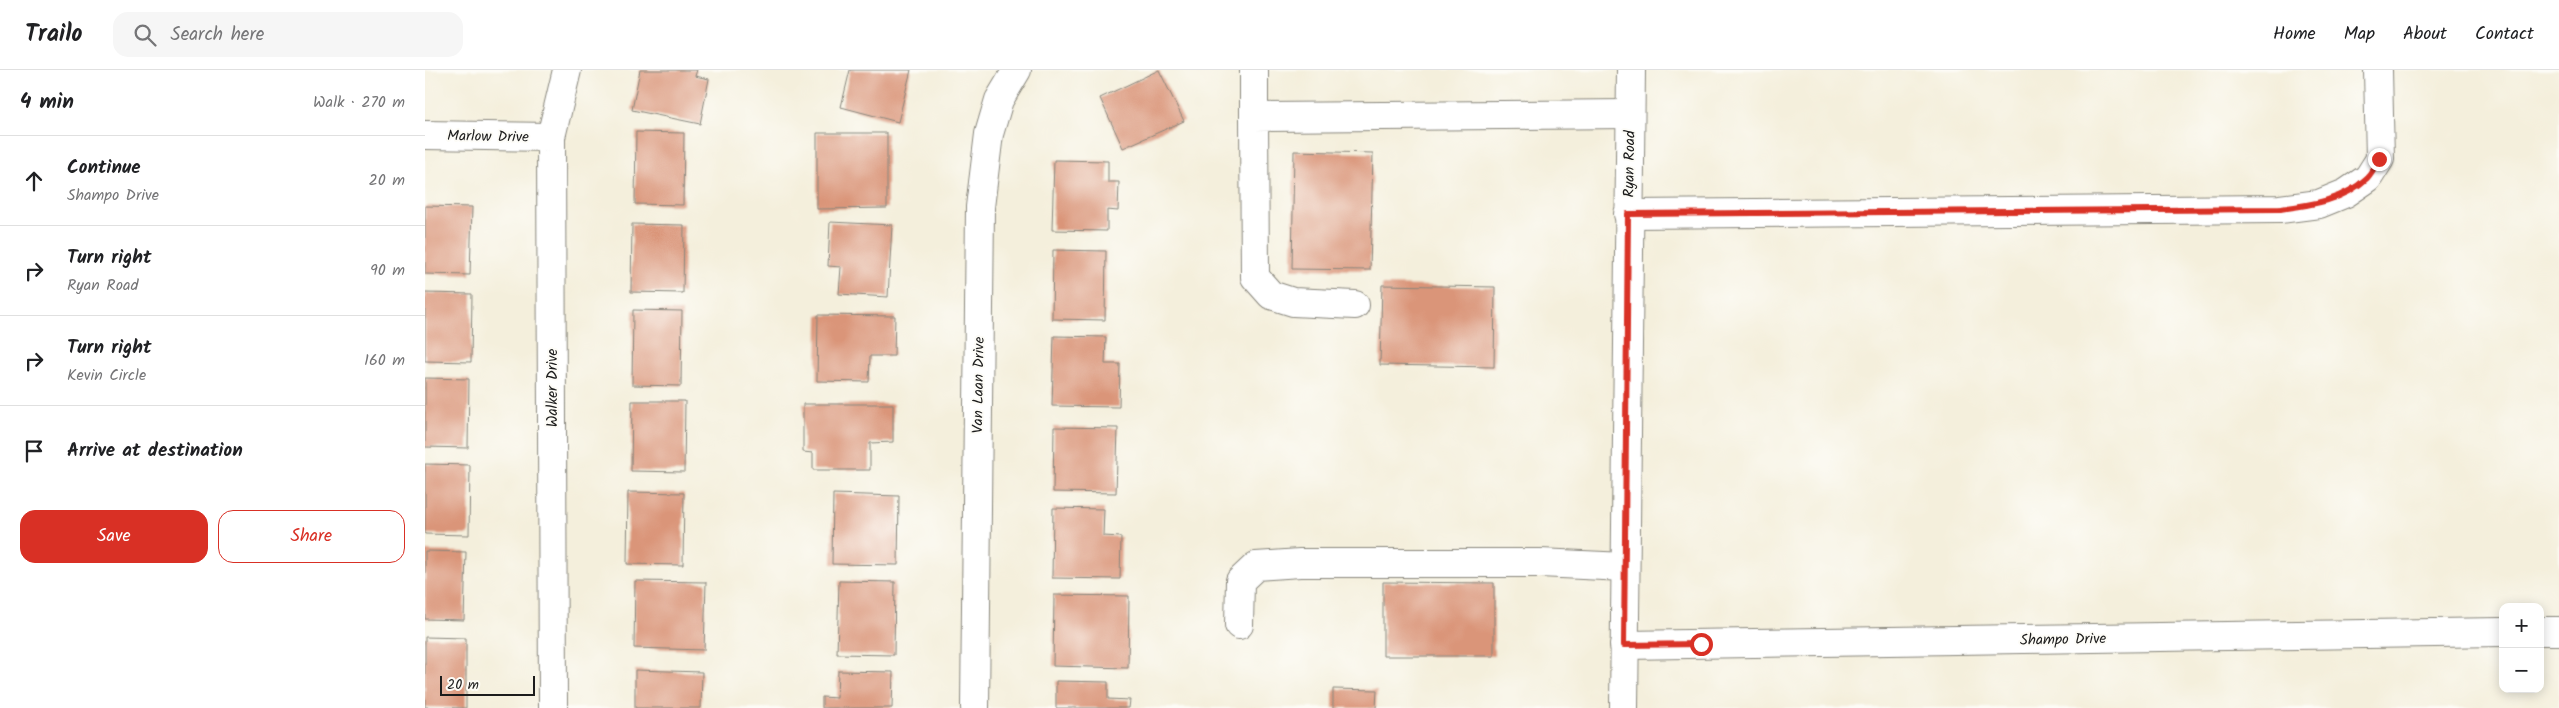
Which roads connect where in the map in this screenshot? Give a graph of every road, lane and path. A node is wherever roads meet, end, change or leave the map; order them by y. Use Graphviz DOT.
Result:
graph roads {
  1 [pos="567,70"];
  2 [pos="1017,70"];
  3 [pos="1254,70"];
  4 [pos="1631,70"];
  5 [pos="2378,70"];
  6 [pos="1630,114"];
  7 [pos="1253,117"];
  8 [pos="425,135"];
  9 [pos="551,137"];
  10 [pos="1628,214"];
  11 [pos="1355,305"];
  12 [pos="1625,567"];
  13 [pos="1239,625"];
  14 [pos="2559,631"];
  15 [pos="2499,632"];
  16 [pos="2544,632"];
  17 [pos="1624,645"];
  18 [pos="553,708"];
  19 [pos="975,708"];
  20 [pos="1624,708"];
  1 -- 9 [label="street, Walker Drive"];
  2 -- 19 [label="street, Van Laan Drive"];
  3 -- 7 [label="street"];
  4 -- 6 [label="street, Ryan Road"];
  5 -- 10 [label="street"];
  6 -- 7 [label="street"];
  6 -- 10 [label="street, Ryan Road"];
  7 -- 11 [label="street"];
  8 -- 9 [label="street, Marlow Drive"];
  9 -- 18 [label="street, Walker Drive"];
  10 -- 12 [label="street, Ryan Road"];
  12 -- 13 [label="street"];
  12 -- 17 [label="street, Ryan Road"];
  14 -- 16 [label="street"];
  15 -- 17 [label="street, Shampo Drive"];
  17 -- 20 [label="street, Ryan Road"];
}
